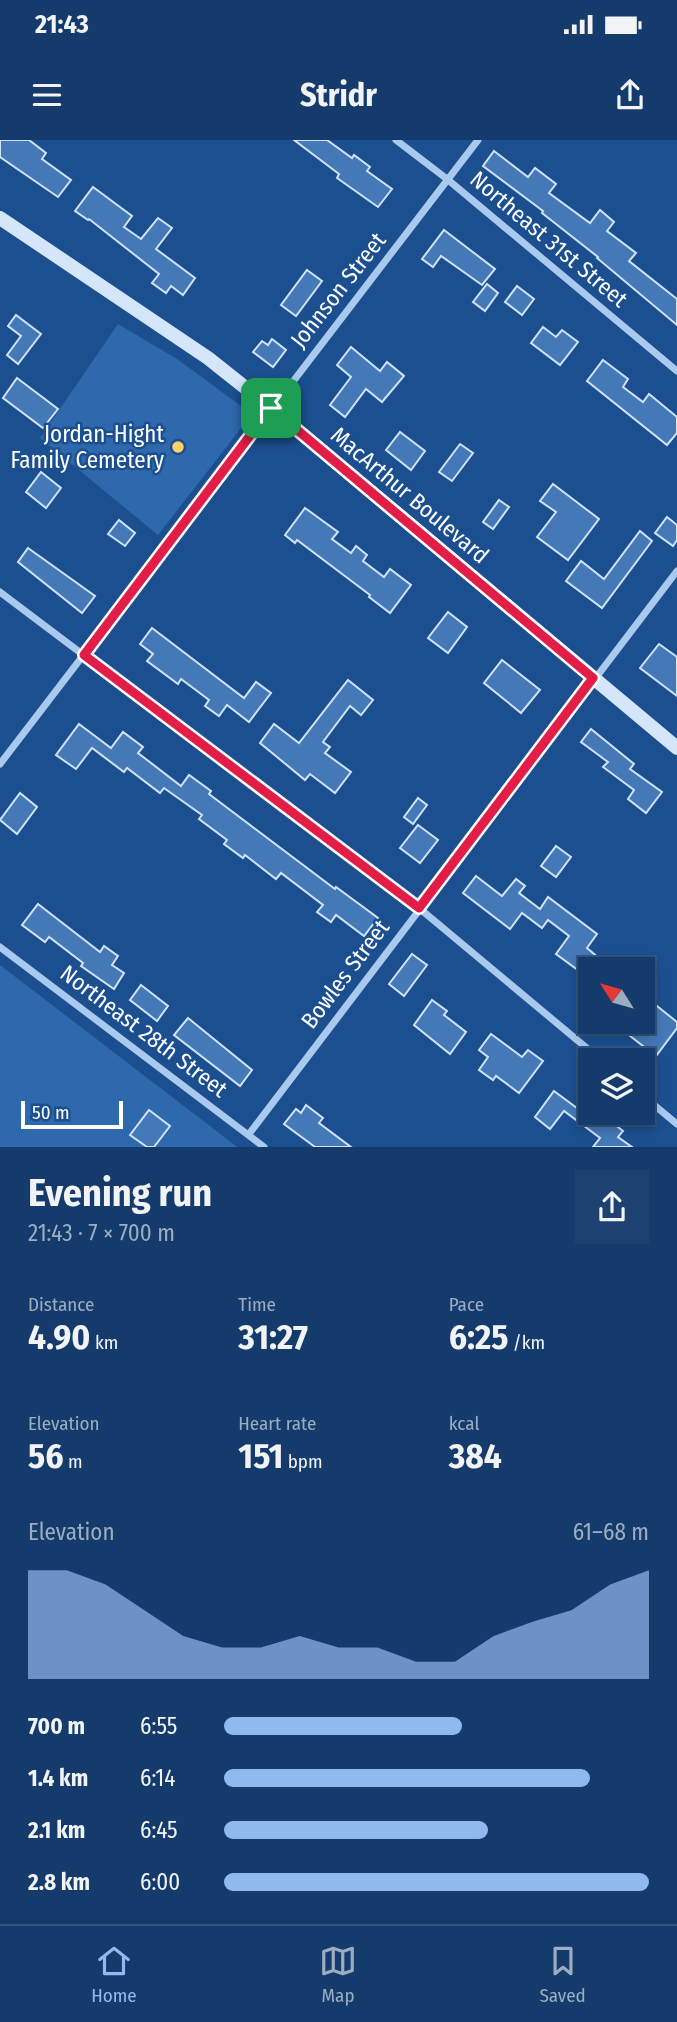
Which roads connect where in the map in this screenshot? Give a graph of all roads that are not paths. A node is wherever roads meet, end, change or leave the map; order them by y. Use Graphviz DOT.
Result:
graph roads {
  1 [pos="396,140"];
  2 [pos="478,140"];
  3 [pos="447,179"];
  4 [pos="0,218"];
  5 [pos="677,371"];
  6 [pos="271,408"];
  7 [pos="677,571"];
  8 [pos="0,592"];
  9 [pos="84,655"];
  10 [pos="593,678"];
  11 [pos="677,748"];
  12 [pos="0,764"];
  13 [pos="419,908"];
  14 [pos="0,947"];
  15 [pos="587,1048"];
  16 [pos="655,1106"];
  17 [pos="677,1124"];
  18 [pos="249,1134"];
  19 [pos="264,1147"];
  1 -- 3 [label="street, Northeast 31st Street"];
  2 -- 3 [label="street, Johnson Street"];
  3 -- 5 [label="street, Northeast 31st Street"];
  3 -- 6 [label="street, Johnson Street"];
  4 -- 6 [label="main road, MacArthur Boulevard"];
  6 -- 9 [label="street, Johnson Street"];
  6 -- 10 [label="main road, MacArthur Boulevard"];
  7 -- 10 [label="street, Bowles Street"];
  8 -- 9 [label="street"];
  9 -- 12 [label="street, Johnson Street"];
  9 -- 13 [label="street"];
  10 -- 11 [label="main road, MacArthur Boulevard"];
  10 -- 13 [label="street, Bowles Street"];
  13 -- 15 [label="street"];
  13 -- 18 [label="street, Bowles Street"];
  14 -- 18 [label="street, Northeast 28th Street"];
  16 -- 17 [label="street"];
  18 -- 19 [label="street, Northeast 28th Street"];
}
